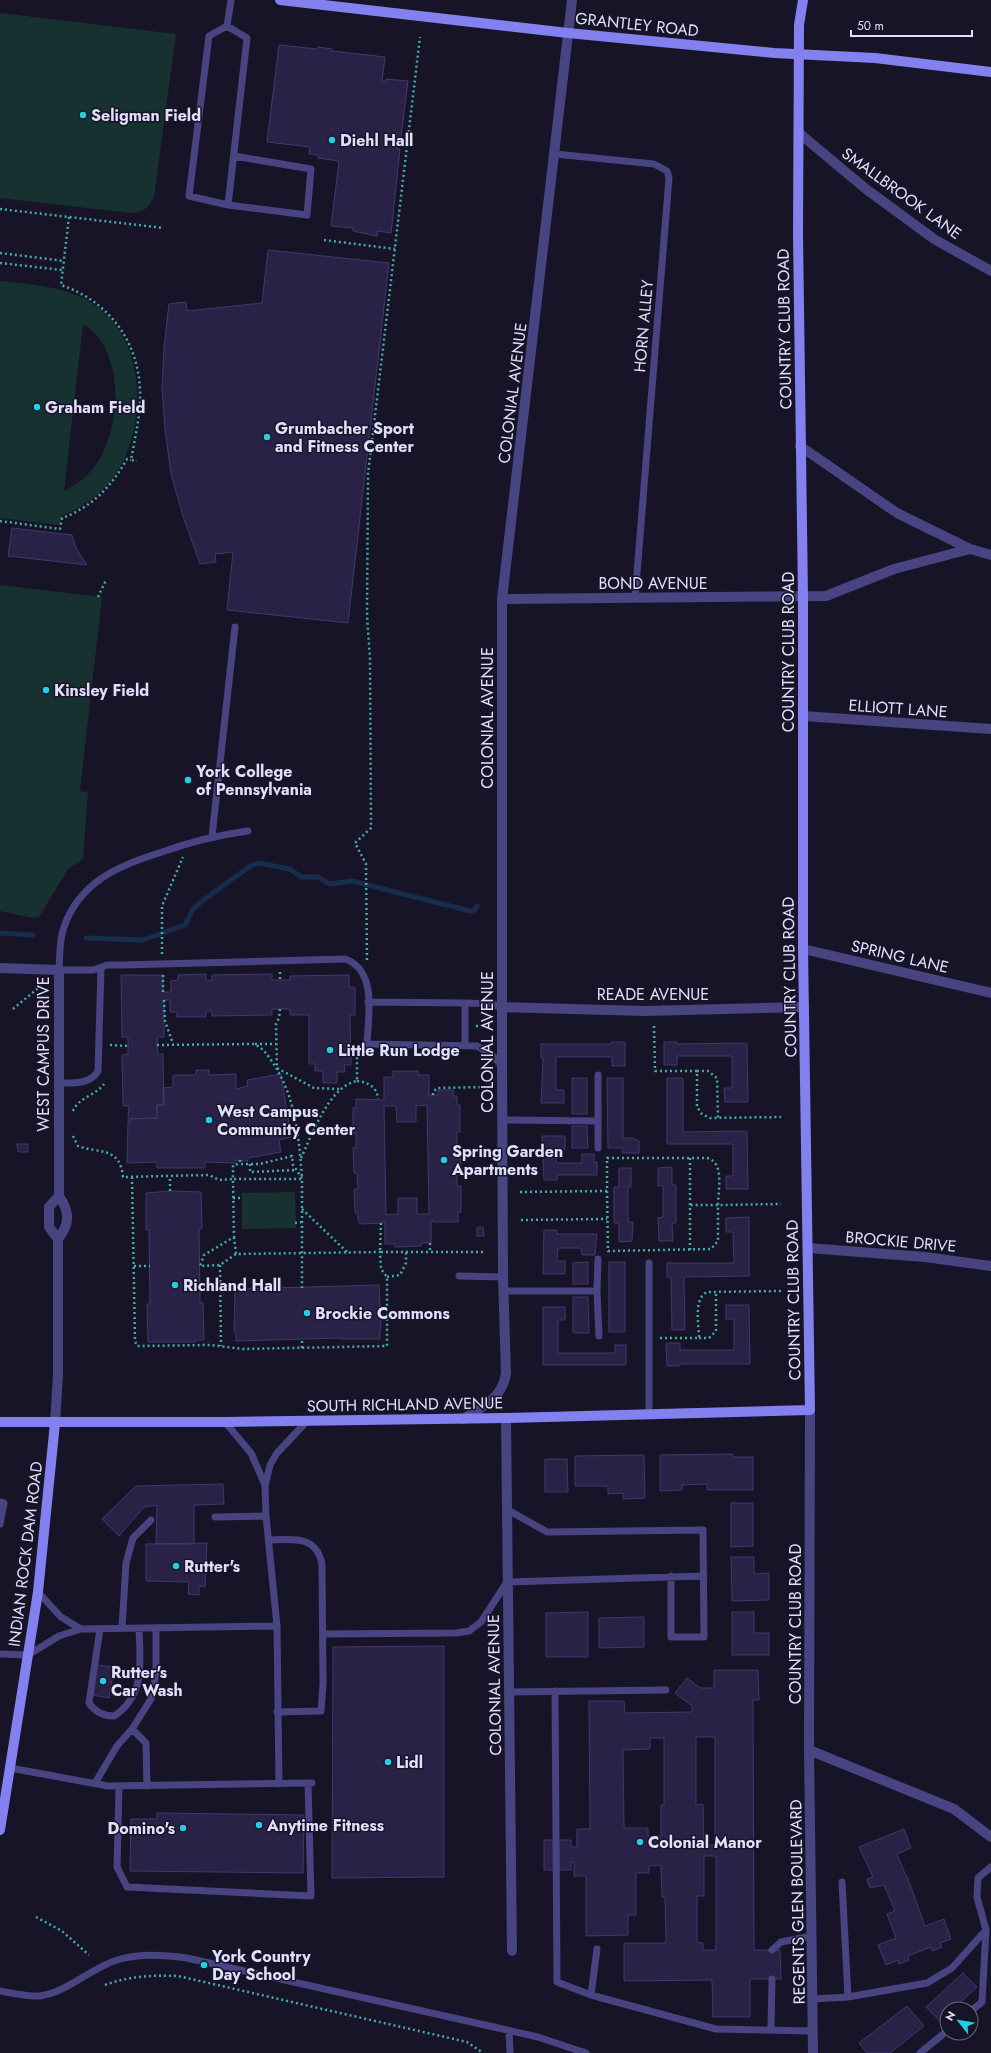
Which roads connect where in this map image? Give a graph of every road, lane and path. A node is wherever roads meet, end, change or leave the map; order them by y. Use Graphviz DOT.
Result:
graph roads {
  1 [pos="231,0"];
  2 [pos="280,0"];
  3 [pos="572,0"];
  4 [pos="803,0"];
  5 [pos="334,3"];
  6 [pos="227,26"];
  7 [pos="568,32"];
  8 [pos="420,37"];
  9 [pos="798,55"];
  10 [pos="991,72"];
  11 [pos="800,133"];
  12 [pos="555,154"];
  13 [pos="234,156"];
  14 [pos="228,206"];
  15 [pos="0,209"];
  16 [pos="69,217"];
  17 [pos="164,228"];
  18 [pos="324,240"];
  19 [pos="395,249"];
  20 [pos="0,253"];
  21 [pos="64,261"];
  22 [pos="0,263"];
  23 [pos="62,270"];
  24 [pos="991,271"];
  25 [pos="800,446"];
  26 [pos="131,460"];
  27 [pos="136,461"];
  28 [pos="0,522"];
  29 [pos="970,549"];
  30 [pos="991,555"];
  31 [pos="106,580"];
  32 [pos="98,597"];
  33 [pos="635,598"];
  34 [pos="803,598"];
  35 [pos="502,599"];
  36 [pos="235,626"];
  37 [pos="803,716"];
  38 [pos="991,729"];
  39 [pos="248,831"];
  40 [pos="212,836"];
  41 [pos="183,857"];
  42 [pos="803,949"];
  43 [pos="368,960"];
  44 [pos="162,963"];
  45 [pos="0,968"];
  46 [pos="102,968"];
  47 [pos="59,970"];
  48 [pos="288,970"];
  49 [pos="170,972"];
  50 [pos="280,980"];
  51 [pos="43,984"];
  52 [pos="163,992"];
  53 [pos="991,993"];
  54 [pos="164,1000"];
  55 [pos="368,1002"];
  56 [pos="466,1003"];
  57 [pos="804,1007"];
  58 [pos="502,1008"];
  59 [pos="13,1009"];
  60 [pos="280,1009"];
  61 [pos="476,1026"];
  62 [pos="491,1026"];
  63 [pos="654,1026"];
  64 [pos="110,1038"];
  65 [pos="173,1044"];
  66 [pos="253,1044"];
  67 [pos="276,1044"];
  68 [pos="110,1045"];
  69 [pos="158,1045"];
  70 [pos="357,1045"];
  71 [pos="128,1046"];
  72 [pos="465,1046"];
  73 [pos="110,1052"];
  74 [pos="502,1066"];
  75 [pos="277,1068"];
  76 [pos="697,1071"];
  77 [pos="598,1075"];
  78 [pos="107,1079"];
  79 [pos="357,1081"];
  80 [pos="58,1083"];
  81 [pos="485,1087"];
  82 [pos="340,1089"];
  83 [pos="433,1095"];
  84 [pos="378,1099"];
  85 [pos="72,1115"];
  86 [pos="780,1117"];
  87 [pos="718,1118"];
  88 [pos="503,1120"];
  89 [pos="597,1121"];
  90 [pos="72,1132"];
  91 [pos="598,1148"];
  92 [pos="301,1158"];
  93 [pos="690,1158"];
  94 [pos="250,1164"];
  95 [pos="296,1170"];
  96 [pos="170,1176"];
  97 [pos="132,1177"];
  98 [pos="233,1179"];
  99 [pos="302,1179"];
  100 [pos="170,1191"];
  101 [pos="607,1191"];
  102 [pos="520,1192"];
  103 [pos="59,1196"];
  104 [pos="233,1198"];
  105 [pos="242,1198"];
  106 [pos="781,1204"];
  107 [pos="690,1205"];
  108 [pos="718,1205"];
  109 [pos="302,1208"];
  110 [pos="607,1219"];
  111 [pos="521,1220"];
  112 [pos="302,1222"];
  113 [pos="295,1223"];
  114 [pos="381,1223"];
  115 [pos="234,1238"];
  116 [pos="58,1239"];
  117 [pos="430,1243"];
  118 [pos="808,1248"];
  119 [pos="690,1250"];
  120 [pos="347,1252"];
  121 [pos="380,1252"];
  122 [pos="406,1252"];
  123 [pos="430,1252"];
  124 [pos="486,1252"];
  125 [pos="302,1253"];
  126 [pos="236,1254"];
  127 [pos="598,1259"];
  128 [pos="649,1263"];
  129 [pos="220,1265"];
  130 [pos="134,1266"];
  131 [pos="150,1266"];
  132 [pos="991,1266"];
  133 [pos="459,1276"];
  134 [pos="388,1277"];
  135 [pos="503,1277"];
  136 [pos="302,1288"];
  137 [pos="504,1291"];
  138 [pos="597,1291"];
  139 [pos="782,1291"];
  140 [pos="716,1292"];
  141 [pos="599,1336"];
  142 [pos="656,1338"];
  143 [pos="699,1338"];
  144 [pos="302,1339"];
  145 [pos="221,1346"];
  146 [pos="302,1348"];
  147 [pos="810,1410"];
  148 [pos="649,1414"];
  149 [pos="506,1418"];
  150 [pos="463,1419"];
  151 [pos="309,1420"];
  152 [pos="0,1422"];
  153 [pos="225,1422"];
  154 [pos="55,1423"];
  155 [pos="265,1486"];
  156 [pos="0,1502"];
  157 [pos="508,1510"];
  158 [pos="266,1516"];
  159 [pos="215,1517"];
  160 [pos="0,1519"];
  161 [pos="151,1520"];
  162 [pos="269,1540"];
  163 [pos="671,1576"];
  164 [pos="704,1576"];
  165 [pos="507,1582"];
  166 [pos="38,1592"];
  167 [pos="277,1626"];
  168 [pos="122,1628"];
  169 [pos="139,1628"];
  170 [pos="156,1628"];
  171 [pos="81,1629"];
  172 [pos="100,1629"];
  173 [pos="324,1634"];
  174 [pos="0,1654"];
  175 [pos="28,1655"];
  176 [pos="666,1690"];
  177 [pos="555,1691"];
  178 [pos="509,1692"];
  179 [pos="277,1712"];
  180 [pos="132,1729"];
  181 [pos="809,1750"];
  182 [pos="10,1768"];
  183 [pos="95,1783"];
  184 [pos="279,1784"];
  185 [pos="119,1786"];
  186 [pos="147,1786"];
  187 [pos="0,1830"];
  188 [pos="991,1837"];
  189 [pos="991,1867"];
  190 [pos="842,1882"];
  191 [pos="36,1917"];
  192 [pos="986,1930"];
  193 [pos="812,1936"];
  194 [pos="597,1949"];
  195 [pos="772,1950"];
  196 [pos="512,1951"];
  197 [pos="89,1955"];
  198 [pos="772,1979"];
  199 [pos="105,1985"];
  200 [pos="0,1991"];
  201 [pos="590,1995"];
  202 [pos="848,1997"];
  203 [pos="813,1999"];
  204 [pos="979,2004"];
  205 [pos="509,2030"];
  206 [pos="770,2030"];
  207 [pos="813,2031"];
  208 [pos="939,2038"];
  209 [pos="483,2053"];
  210 [pos="510,2053"];
  211 [pos="586,2053"];
  212 [pos="813,2053"];
  213 [pos="920,2053"];
  1 -- 6 [label="lane"];
  2 -- 5 [label="main road, GRANTLEY ROAD"];
  3 -- 7 [label="street, COLONIAL AVENUE"];
  4 -- 9 [label="main road, COUNTRY CLUB ROAD"];
  5 -- 7 [label="main road, GRANTLEY ROAD"];
  6 -- 13 [label="lane"];
  6 -- 14 [label="lane"];
  7 -- 9 [label="main road, GRANTLEY ROAD"];
  7 -- 12 [label="street, COLONIAL AVENUE"];
  8 -- 19 [label="path"];
  9 -- 10 [label="main road, GRANTLEY ROAD"];
  9 -- 11 [label="main road, COUNTRY CLUB ROAD"];
  11 -- 24 [label="street, SMALLBROOK LANE"];
  11 -- 25 [label="main road, COUNTRY CLUB ROAD"];
  12 -- 33 [label="lane, HORN ALLEY"];
  12 -- 35 [label="street, COLONIAL AVENUE"];
  13 -- 14 [label="lane"];
  13 -- 14 [label="lane"];
  15 -- 16 [label="path"];
  16 -- 17 [label="path"];
  16 -- 21 [label="path"];
  18 -- 19 [label="path"];
  19 -- 43 [label="path"];
  20 -- 21 [label="path"];
  21 -- 23 [label="path"];
  22 -- 23 [label="path"];
  23 -- 26 [label="path"];
  25 -- 29 [label="street"];
  25 -- 34 [label="main road, COUNTRY CLUB ROAD"];
  26 -- 27 [label="path"];
  26 -- 28 [label="path"];
  29 -- 30 [label="street"];
  29 -- 34 [label="street, BOND AVENUE"];
  31 -- 32 [label="path"];
  33 -- 34 [label="street, BOND AVENUE"];
  33 -- 35 [label="street, BOND AVENUE"];
  34 -- 37 [label="main road, COUNTRY CLUB ROAD"];
  35 -- 58 [label="street, COLONIAL AVENUE"];
  36 -- 40 [label="lane"];
  37 -- 38 [label="street, ELLIOTT LANE"];
  37 -- 42 [label="main road, COUNTRY CLUB ROAD"];
  39 -- 40 [label="lane"];
  40 -- 47 [label="lane"];
  41 -- 44 [label="path"];
  42 -- 53 [label="street, SPRING LANE"];
  42 -- 57 [label="main road, COUNTRY CLUB ROAD"];
  44 -- 46 [label="lane"];
  44 -- 55 [label="lane"];
  45 -- 47 [label="street, WEST CAMPUS DRIVE"];
  46 -- 47 [label="lane"];
  46 -- 80 [label="lane"];
  47 -- 80 [label="street, WEST CAMPUS DRIVE"];
  48 -- 50 [label="path"];
  49 -- 52 [label="path"];
  51 -- 59 [label="path"];
  54 -- 65 [label="path"];
  55 -- 56 [label="lane"];
  55 -- 72 [label="lane"];
  56 -- 58 [label="lane"];
  56 -- 72 [label="lane"];
  57 -- 58 [label="street, READE AVENUE"];
  57 -- 118 [label="main road, COUNTRY CLUB ROAD"];
  58 -- 74 [label="street, COLONIAL AVENUE"];
  60 -- 67 [label="path"];
  61 -- 62 [label="path"];
  63 -- 76 [label="path"];
  64 -- 68 [label="path"];
  65 -- 66 [label="path"];
  65 -- 69 [label="path"];
  66 -- 67 [label="path"];
  66 -- 75 [label="path"];
  67 -- 75 [label="path"];
  68 -- 71 [label="path"];
  68 -- 73 [label="path"];
  70 -- 79 [label="path"];
  72 -- 74 [label="lane"];
  74 -- 88 [label="street, COLONIAL AVENUE"];
  75 -- 82 [label="path"];
  75 -- 92 [label="path"];
  76 -- 87 [label="path"];
  76 -- 87 [label="path"];
  77 -- 89 [label="lane"];
  78 -- 85 [label="path"];
  79 -- 82 [label="path"];
  79 -- 84 [label="path"];
  80 -- 103 [label="street, WEST CAMPUS DRIVE"];
  81 -- 83 [label="path"];
  82 -- 92 [label="path"];
  86 -- 87 [label="path"];
  88 -- 89 [label="lane"];
  88 -- 135 [label="street, COLONIAL AVENUE"];
  89 -- 91 [label="lane"];
  90 -- 97 [label="path"];
  92 -- 99 [label="path"];
  93 -- 101 [label="path"];
  93 -- 107 [label="path"];
  93 -- 108 [label="path"];
  94 -- 95 [label="path"];
  94 -- 95 [label="path"];
  94 -- 98 [label="path"];
  95 -- 99 [label="path"];
  96 -- 97 [label="path"];
  96 -- 98 [label="path"];
  96 -- 100 [label="path"];
  97 -- 130 [label="path"];
  98 -- 99 [label="path"];
  98 -- 104 [label="path"];
  99 -- 109 [label="path"];
  101 -- 102 [label="path"];
  101 -- 110 [label="path"];
  103 -- 116 [label="street, WEST CAMPUS DRIVE"];
  103 -- 116 [label="street, WEST CAMPUS DRIVE"];
  104 -- 105 [label="path"];
  104 -- 115 [label="path"];
  106 -- 108 [label="path"];
  107 -- 108 [label="path"];
  107 -- 119 [label="path"];
  108 -- 119 [label="path"];
  109 -- 112 [label="path"];
  109 -- 120 [label="path"];
  110 -- 111 [label="path"];
  110 -- 119 [label="path"];
  112 -- 113 [label="path"];
  112 -- 125 [label="path"];
  114 -- 121 [label="path"];
  115 -- 126 [label="path"];
  115 -- 129 [label="path"];
  116 -- 154 [label="street, WEST CAMPUS DRIVE"];
  117 -- 123 [label="path"];
  118 -- 132 [label="street, BROCKIE DRIVE"];
  118 -- 147 [label="main road, COUNTRY CLUB ROAD"];
  120 -- 121 [label="path"];
  120 -- 125 [label="path"];
  121 -- 122 [label="path"];
  121 -- 134 [label="path"];
  122 -- 123 [label="path"];
  122 -- 134 [label="path"];
  123 -- 124 [label="path"];
  125 -- 126 [label="path"];
  125 -- 136 [label="path"];
  126 -- 129 [label="path"];
  127 -- 138 [label="lane"];
  128 -- 148 [label="lane"];
  129 -- 145 [label="path"];
  130 -- 131 [label="path"];
  130 -- 145 [label="path"];
  133 -- 135 [label="lane"];
  134 -- 146 [label="path"];
  135 -- 137 [label="street, COLONIAL AVENUE"];
  137 -- 138 [label="lane"];
  137 -- 150 [label="street, COLONIAL AVENUE"];
  138 -- 141 [label="lane"];
  139 -- 140 [label="path"];
  140 -- 143 [label="path"];
  140 -- 143 [label="path"];
  142 -- 143 [label="path"];
  144 -- 146 [label="path"];
  145 -- 146 [label="path"];
  147 -- 148 [label="main road, SOUTH RICHLAND AVENUE"];
  147 -- 181 [label="street, COUNTRY CLUB ROAD"];
  148 -- 149 [label="main road, SOUTH RICHLAND AVENUE"];
  149 -- 150 [label="main road, SOUTH RICHLAND AVENUE"];
  149 -- 157 [label="street, COLONIAL AVENUE"];
  150 -- 151 [label="main road, SOUTH RICHLAND AVENUE"];
  151 -- 153 [label="main road, SOUTH RICHLAND AVENUE"];
  151 -- 155 [label="lane"];
  152 -- 154 [label="main road, SOUTH RICHLAND AVENUE"];
  153 -- 154 [label="main road, SOUTH RICHLAND AVENUE"];
  153 -- 155 [label="lane"];
  154 -- 166 [label="main road, INDIAN ROCK DAM ROAD"];
  155 -- 158 [label="lane"];
  156 -- 160 [label="lane"];
  157 -- 164 [label="lane"];
  157 -- 165 [label="street, COLONIAL AVENUE"];
  158 -- 159 [label="lane"];
  158 -- 162 [label="lane"];
  161 -- 168 [label="lane"];
  162 -- 167 [label="lane"];
  162 -- 173 [label="lane"];
  163 -- 164 [label="lane"];
  163 -- 164 [label="lane"];
  163 -- 165 [label="lane"];
  165 -- 173 [label="lane"];
  165 -- 178 [label="street, COLONIAL AVENUE"];
  166 -- 171 [label="lane"];
  166 -- 175 [label="main road, INDIAN ROCK DAM ROAD"];
  167 -- 170 [label="lane"];
  167 -- 179 [label="lane"];
  168 -- 169 [label="lane"];
  168 -- 172 [label="lane"];
  169 -- 170 [label="lane"];
  169 -- 172 [label="lane"];
  170 -- 180 [label="lane"];
  171 -- 172 [label="lane"];
  171 -- 175 [label="lane"];
  173 -- 179 [label="lane"];
  174 -- 175 [label="lane"];
  175 -- 182 [label="main road, INDIAN ROCK DAM ROAD"];
  176 -- 177 [label="lane"];
  177 -- 178 [label="lane"];
  177 -- 201 [label="lane"];
  178 -- 196 [label="street, COLONIAL AVENUE"];
  179 -- 184 [label="lane"];
  180 -- 183 [label="lane"];
  180 -- 186 [label="lane"];
  181 -- 188 [label="street"];
  181 -- 193 [label="street, REGENTS GLEN BOULEVARD"];
  182 -- 183 [label="lane"];
  182 -- 187 [label="main road, INDIAN ROCK DAM ROAD"];
  183 -- 185 [label="lane"];
  184 -- 185 [label="lane"];
  184 -- 186 [label="lane"];
  185 -- 186 [label="lane"];
  189 -- 192 [label="lane"];
  190 -- 202 [label="lane"];
  191 -- 197 [label="path"];
  192 -- 202 [label="lane"];
  192 -- 204 [label="lane"];
  193 -- 195 [label="lane"];
  193 -- 203 [label="street, REGENTS GLEN BOULEVARD"];
  194 -- 201 [label="lane"];
  198 -- 206 [label="lane"];
  199 -- 209 [label="path"];
  200 -- 205 [label="lane"];
  201 -- 206 [label="lane"];
  202 -- 203 [label="lane"];
  203 -- 207 [label="street, REGENTS GLEN BOULEVARD"];
  205 -- 210 [label="lane"];
  205 -- 211 [label="lane"];
  206 -- 207 [label="lane"];
  207 -- 212 [label="street, REGENTS GLEN BOULEVARD"];
  208 -- 213 [label="lane"];
}
